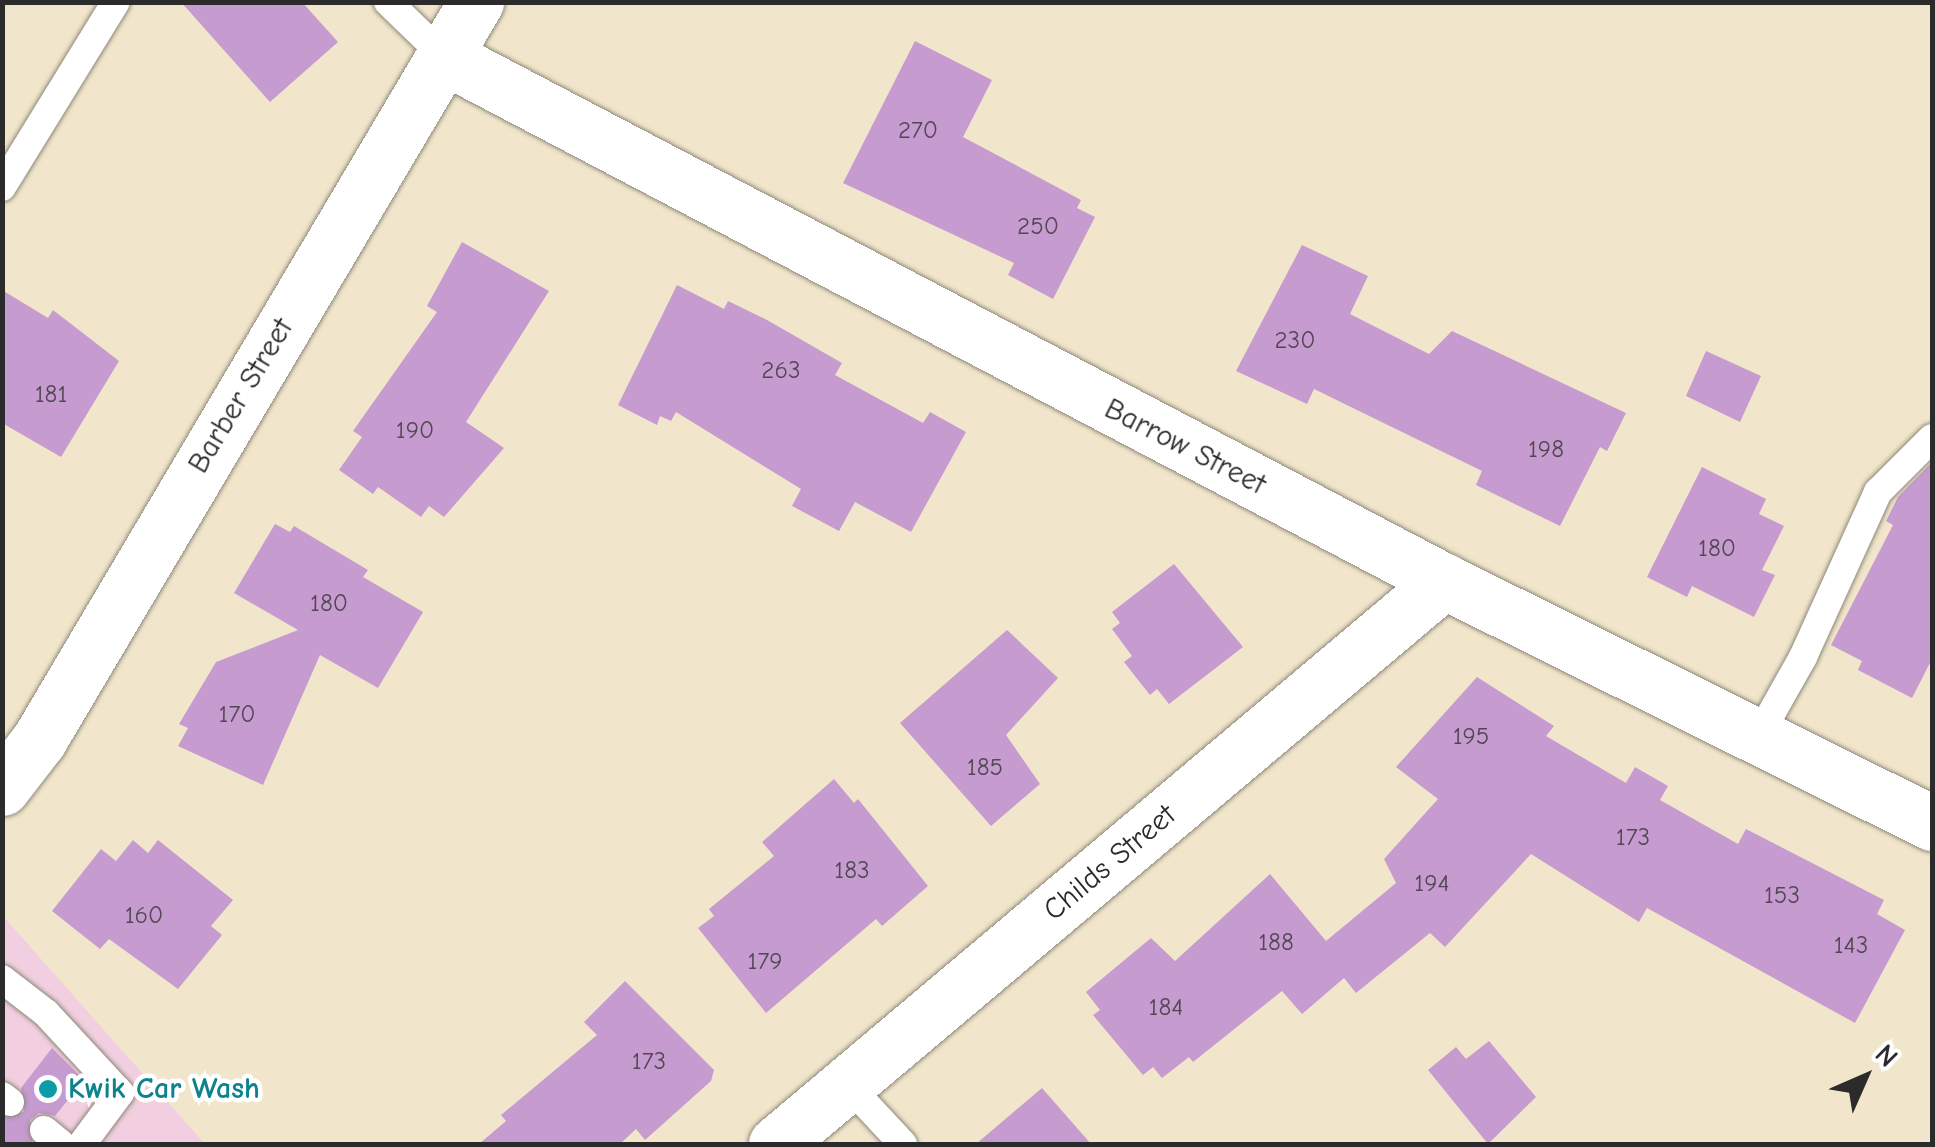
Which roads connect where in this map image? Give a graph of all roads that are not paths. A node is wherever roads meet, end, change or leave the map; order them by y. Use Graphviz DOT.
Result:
graph roads {
  1 [pos="116,2"];
  2 [pos="388,2"];
  3 [pos="476,2"];
  4 [pos="446,57"];
  5 [pos="2,186"];
  6 [pos="1932,438"];
  7 [pos="1444,581"];
  8 [pos="1758,736"];
  9 [pos="2,788"];
  10 [pos="1932,823"];
  11 [pos="2,979"];
  12 [pos="847,1084"];
  13 [pos="82,1144"];
  14 [pos="776,1144"];
  15 [pos="903,1144"];
  1 -- 5 [label="lane"];
  2 -- 4 [label="lane"];
  3 -- 4 [label="street, Barber Street"];
  4 -- 7 [label="street, Barrow Street"];
  4 -- 9 [label="street, Barber Street"];
  6 -- 8 [label="lane"];
  7 -- 8 [label="street, Barrow Street"];
  7 -- 12 [label="street, Childs Street"];
  8 -- 10 [label="street, Barrow Street"];
  11 -- 13 [label="lane"];
  12 -- 14 [label="street, Childs Street"];
  12 -- 15 [label="lane"];
}
